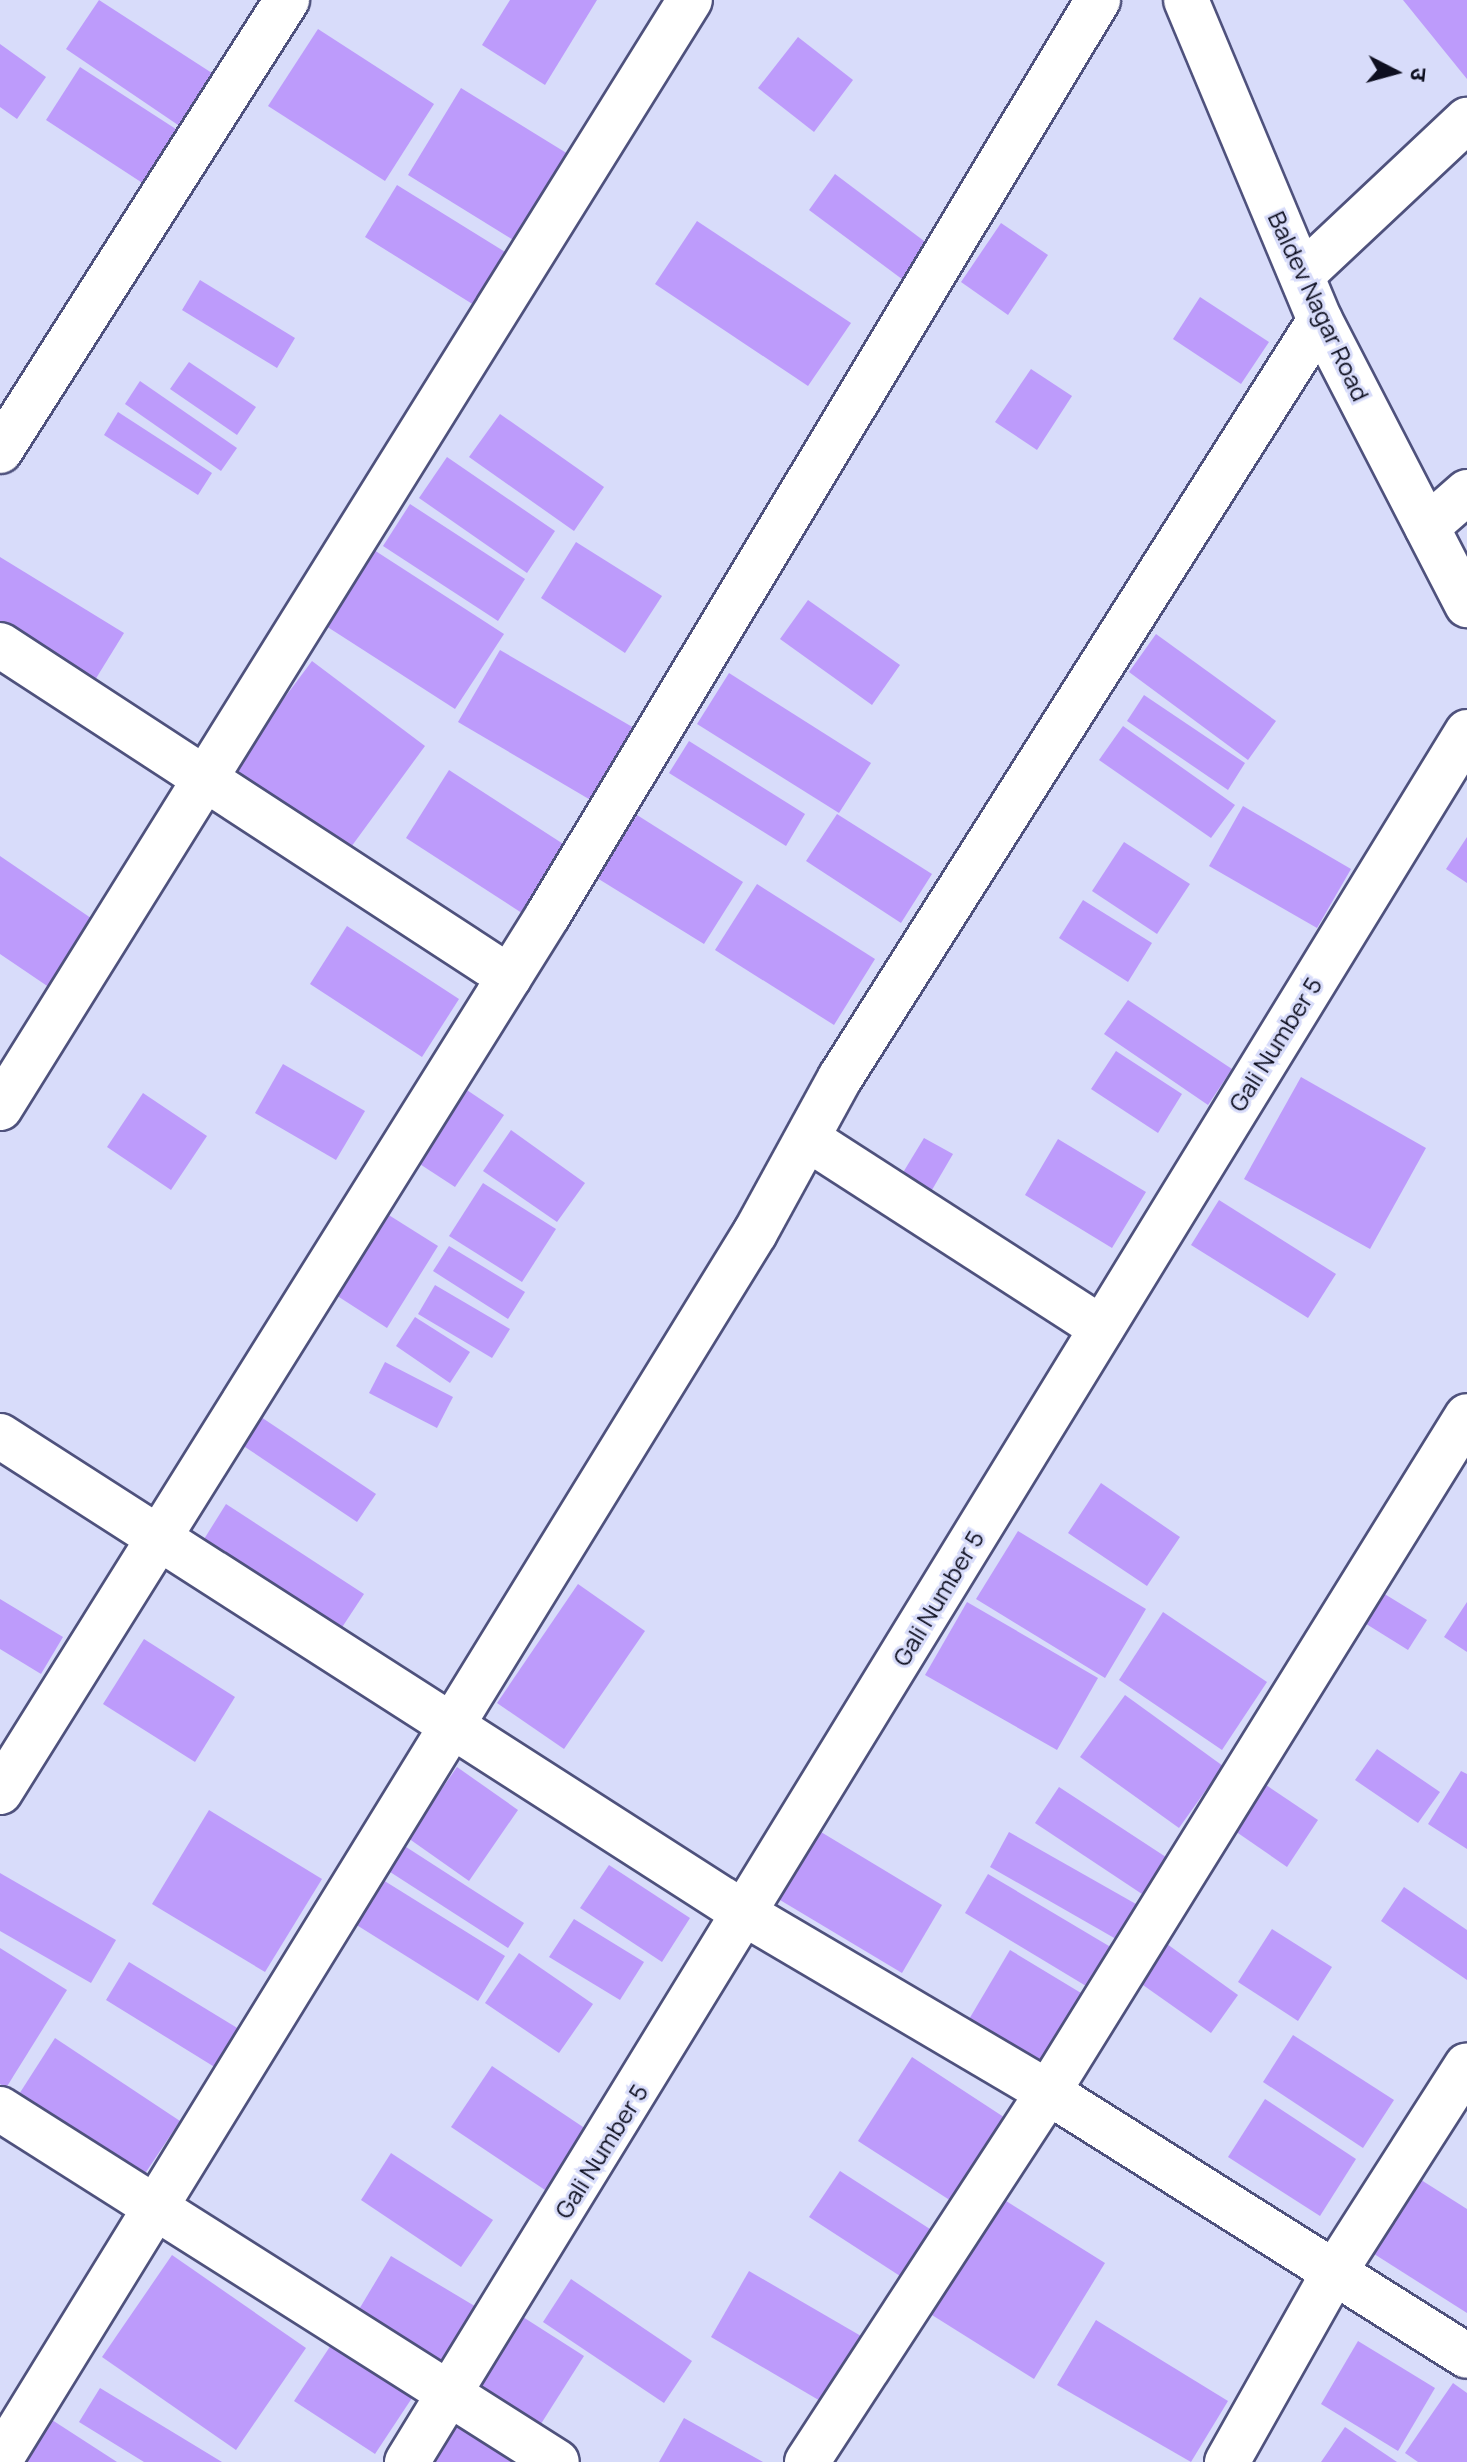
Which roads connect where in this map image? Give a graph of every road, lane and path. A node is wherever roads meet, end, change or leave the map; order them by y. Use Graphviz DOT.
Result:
graph roads {
  1 [pos="287,0"];
  2 [pos="690,0"];
  3 [pos="1098,0"];
  4 [pos="1186,0"];
  5 [pos="1467,120"];
  6 [pos="1304,273"];
  7 [pos="1320,320"];
  8 [pos="0,451"];
  9 [pos="1467,492"];
  10 [pos="1427,527"];
  11 [pos="1467,605"];
  12 [pos="0,645"];
  13 [pos="1467,732"];
  14 [pos="209,779"];
  15 [pos="509,977"];
  16 [pos="0,1108"];
  17 [pos="808,1139"];
  18 [pos="1101,1328"];
  19 [pos="1467,1416"];
  20 [pos="0,1436"];
  21 [pos="156,1535"];
  22 [pos="452,1722"];
  23 [pos="0,1792"];
  24 [pos="747,1915"];
  25 [pos="1467,2065"];
  26 [pos="1048,2092"];
  27 [pos="0,2109"];
  28 [pos="156,2208"];
  29 [pos="1332,2276"];
  30 [pos="1467,2356"];
  31 [pos="451,2395"];
  32 [pos="0,2460"];
  33 [pos="407,2462"];
  34 [pos="557,2462"];
  35 [pos="807,2462"];
  36 [pos="1227,2462"];
  1 -- 8 [label="street"];
  2 -- 14 [label="street"];
  3 -- 15 [label="street"];
  4 -- 6 [label="street, Baldev Nagar Road"];
  5 -- 6 [label="street"];
  6 -- 7 [label="street, Baldev Nagar Road"];
  7 -- 10 [label="street, Baldev Nagar Road"];
  7 -- 17 [label="street"];
  9 -- 10 [label="street"];
  10 -- 11 [label="street, Baldev Nagar Road"];
  12 -- 14 [label="street"];
  13 -- 18 [label="street, Gali Number 5"];
  14 -- 15 [label="street"];
  14 -- 16 [label="street"];
  15 -- 21 [label="street"];
  17 -- 18 [label="street"];
  17 -- 22 [label="street"];
  18 -- 24 [label="street, Gali Number 5"];
  19 -- 26 [label="street"];
  20 -- 21 [label="street"];
  21 -- 22 [label="street"];
  21 -- 23 [label="street"];
  22 -- 24 [label="street"];
  22 -- 28 [label="street"];
  24 -- 26 [label="street"];
  24 -- 31 [label="street, Gali Number 5"];
  25 -- 29 [label="street"];
  26 -- 29 [label="street"];
  26 -- 35 [label="street"];
  27 -- 28 [label="street"];
  28 -- 31 [label="street"];
  28 -- 32 [label="street"];
  29 -- 30 [label="street"];
  29 -- 36 [label="street"];
  31 -- 33 [label="street, Gali Number 5"];
  31 -- 34 [label="street"];
}
